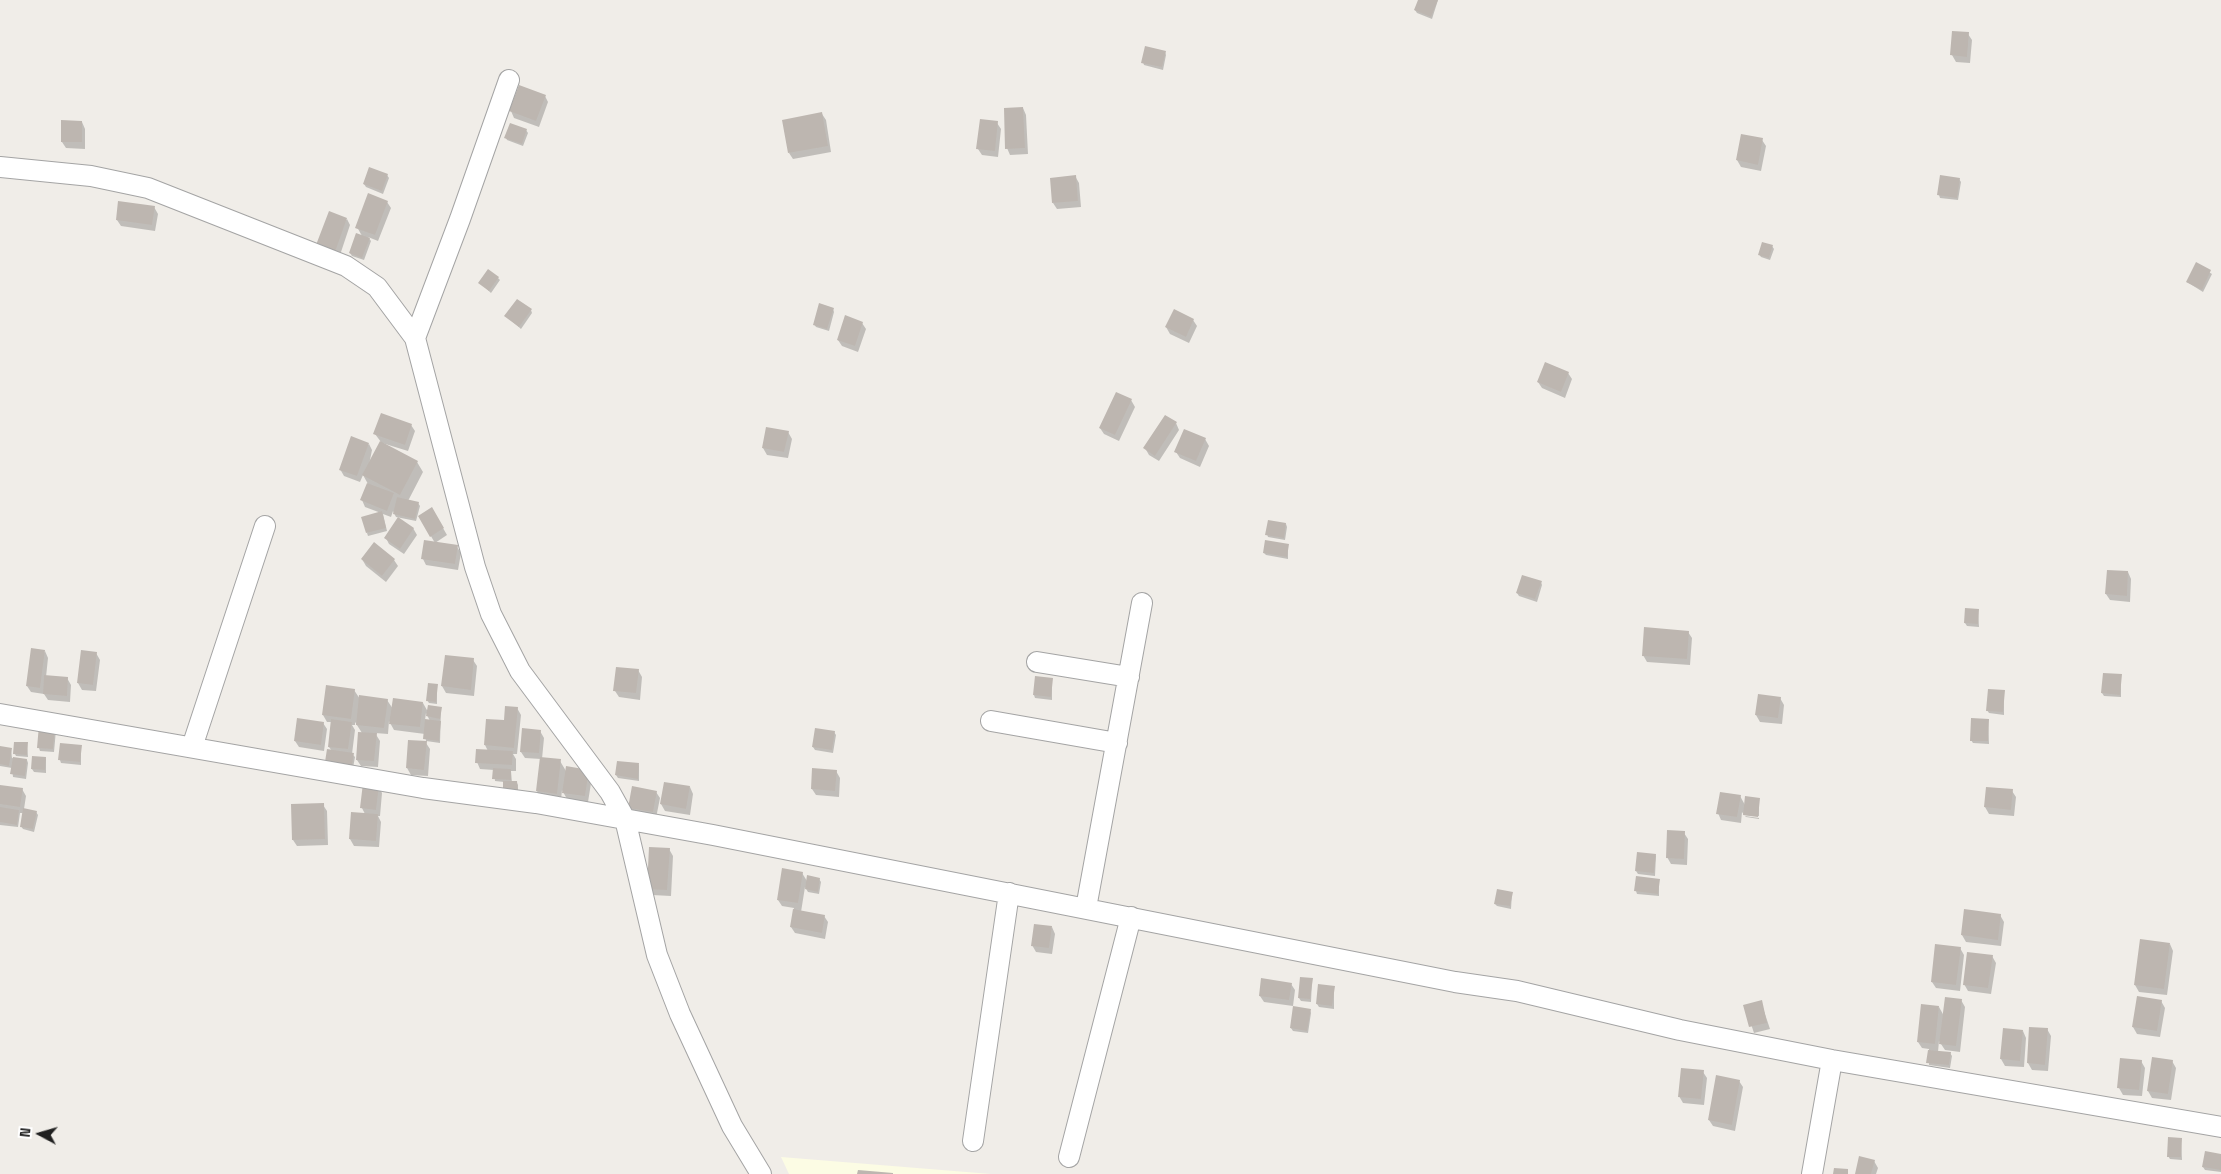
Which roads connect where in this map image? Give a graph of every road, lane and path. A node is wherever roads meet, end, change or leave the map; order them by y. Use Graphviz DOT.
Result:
graph roads {
  1 [pos="509,80"];
  2 [pos="0,167"];
  3 [pos="415,338"];
  4 [pos="265,526"];
  5 [pos="1142,603"];
  6 [pos="1037,662"];
  7 [pos="1129,677"];
  8 [pos="0,714"];
  9 [pos="992,721"];
  10 [pos="1117,743"];
  11 [pos="192,747"];
  12 [pos="625,819"];
  13 [pos="1009,893"];
  14 [pos="1086,908"];
  15 [pos="1131,917"];
  16 [pos="1832,1060"];
  17 [pos="2221,1127"];
  18 [pos="973,1141"];
  19 [pos="1069,1157"];
  20 [pos="761,1174"];
  21 [pos="1812,1174"];
  1 -- 3 [label="street"];
  2 -- 3 [label="street"];
  3 -- 12 [label="street"];
  4 -- 11 [label="street"];
  5 -- 7 [label="street"];
  6 -- 7 [label="street"];
  7 -- 10 [label="street"];
  8 -- 11 [label="street"];
  9 -- 10 [label="street"];
  10 -- 14 [label="street"];
  11 -- 12 [label="street"];
  12 -- 13 [label="street"];
  12 -- 20 [label="street"];
  13 -- 14 [label="street"];
  13 -- 18 [label="street"];
  14 -- 15 [label="street"];
  15 -- 16 [label="street"];
  15 -- 19 [label="street"];
  16 -- 17 [label="street"];
  16 -- 21 [label="street"];
}
